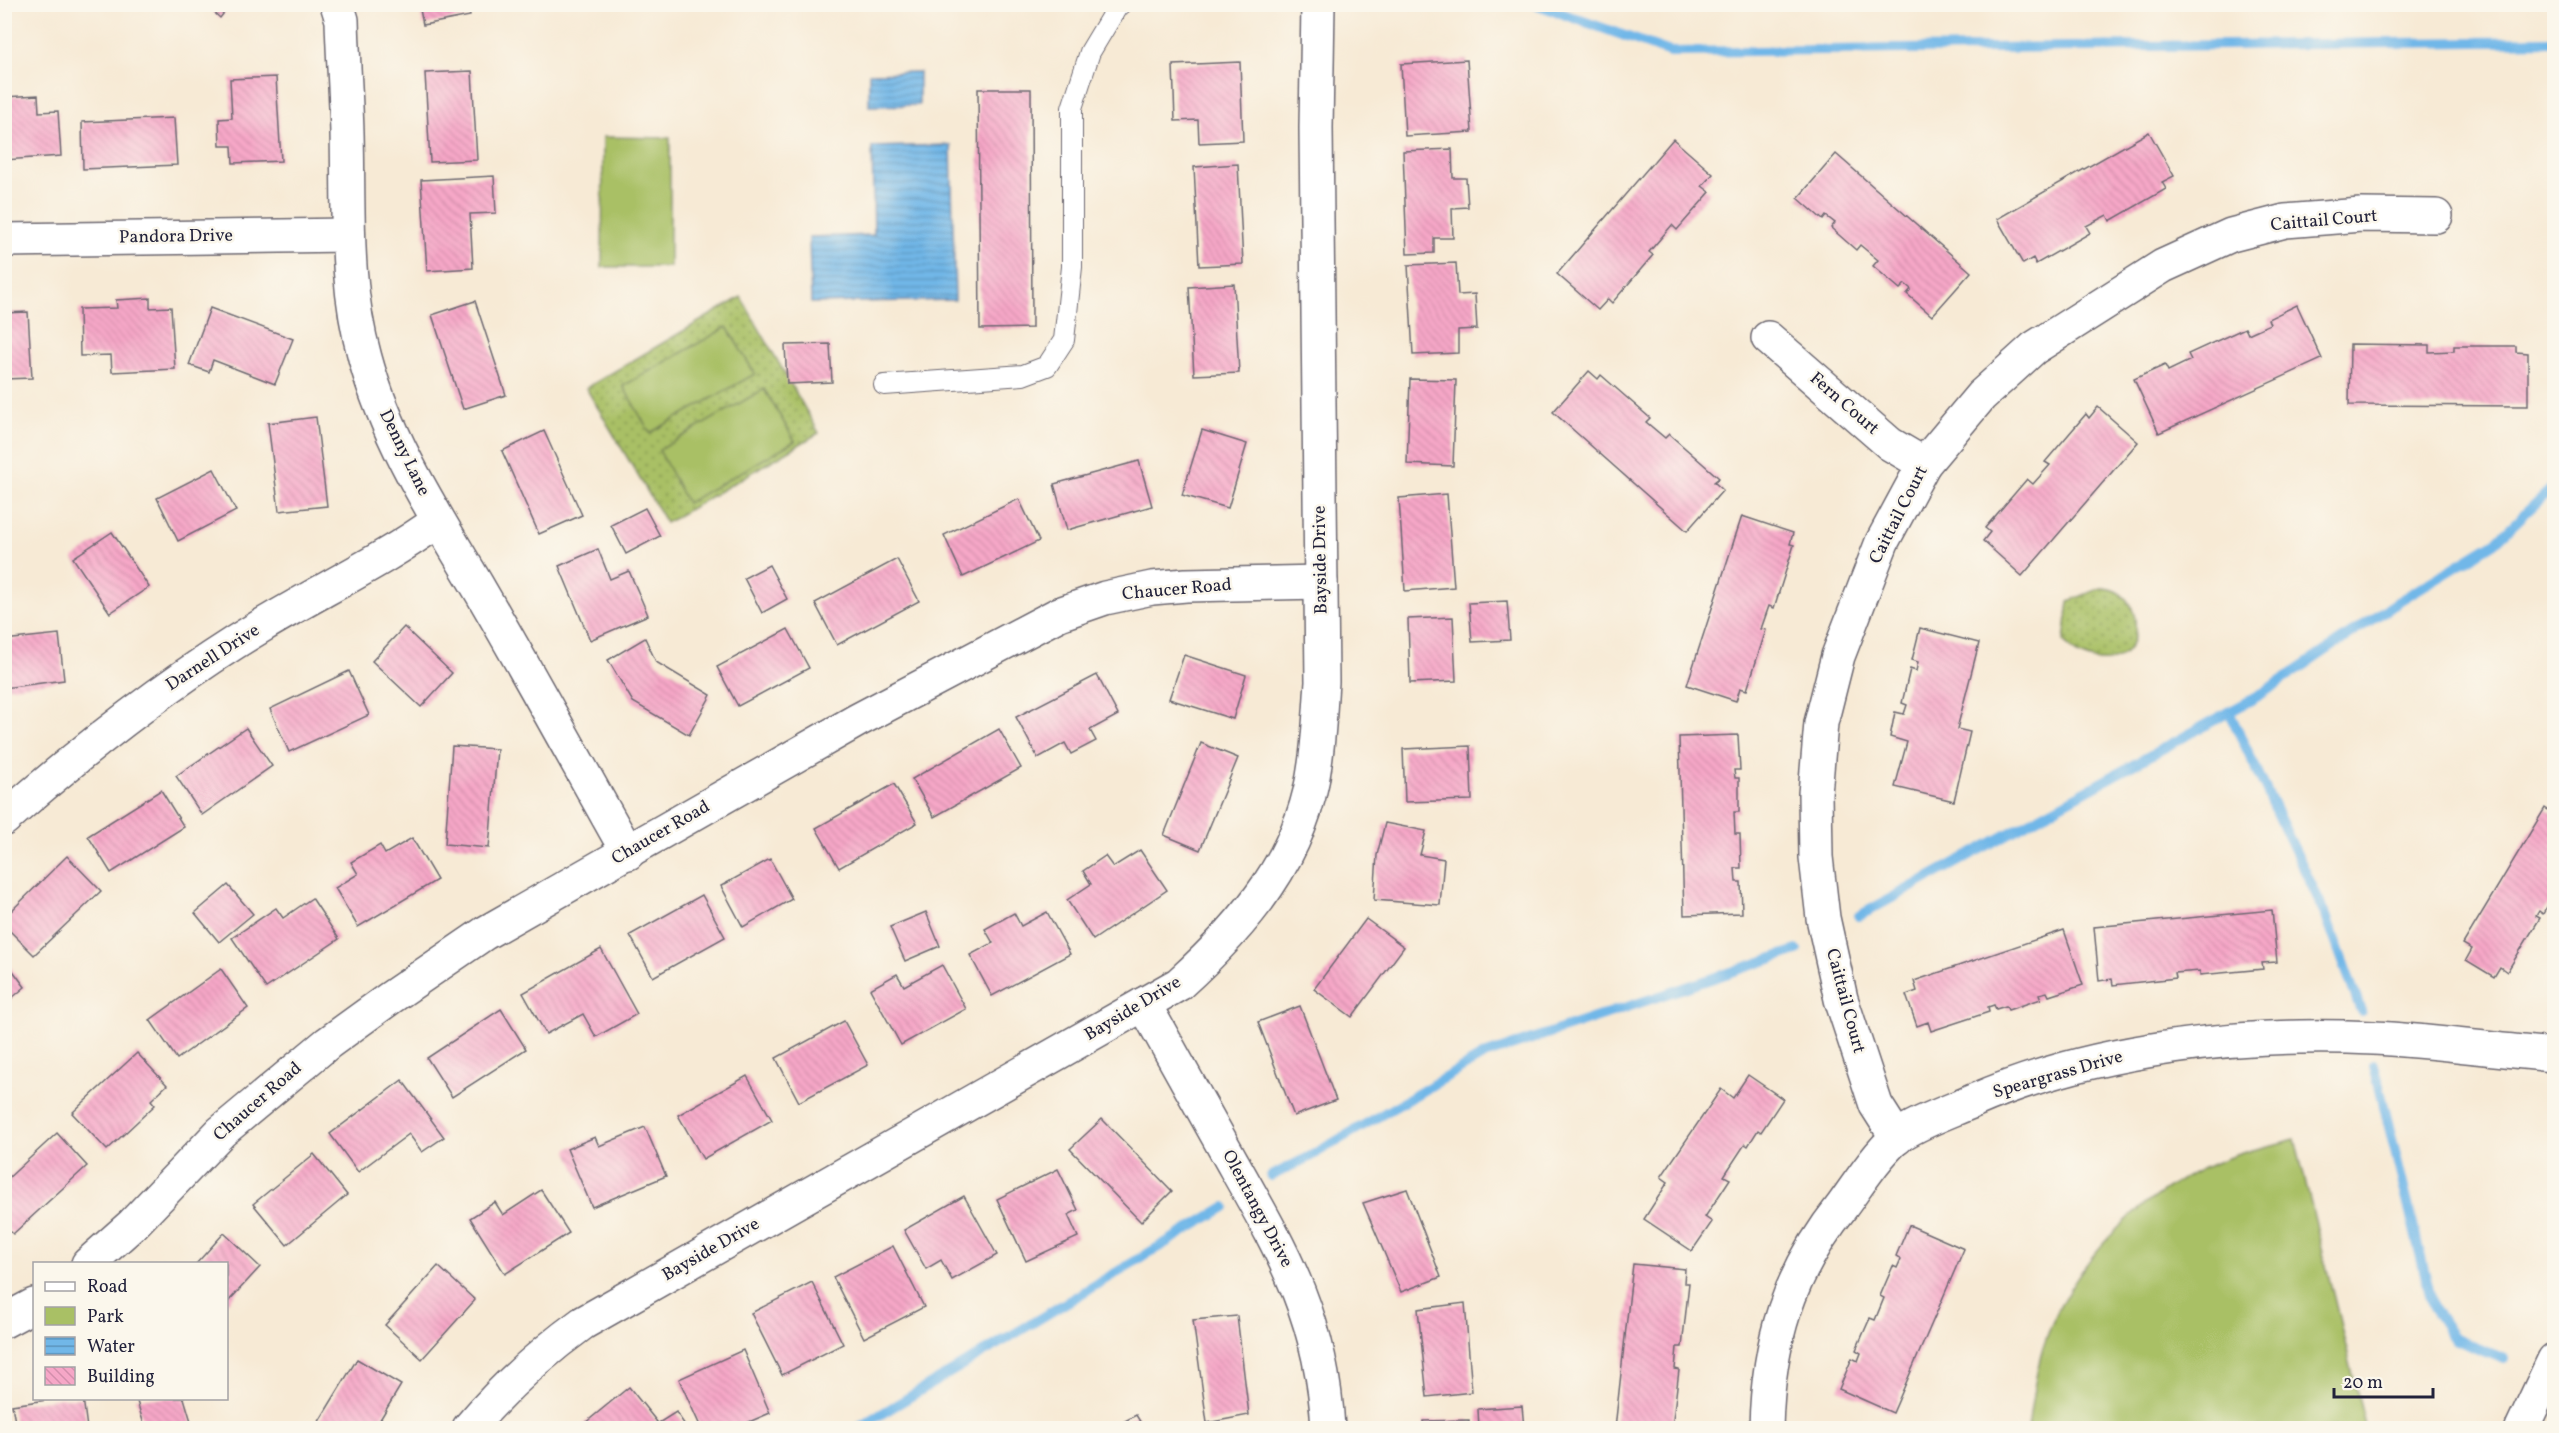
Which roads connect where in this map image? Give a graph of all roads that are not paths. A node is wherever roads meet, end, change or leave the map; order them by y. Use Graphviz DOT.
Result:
graph roads {
  1 [pos="337,4"];
  2 [pos="1121,4"];
  3 [pos="1318,4"];
  4 [pos="2436,216"];
  5 [pos="348,235"];
  6 [pos="4,240"];
  7 [pos="1768,338"];
  8 [pos="884,385"];
  9 [pos="1924,464"];
  10 [pos="438,521"];
  11 [pos="1321,582"];
  12 [pos="6,815"];
  13 [pos="628,853"];
  14 [pos="1144,1004"];
  15 [pos="2554,1055"];
  16 [pos="1897,1138"];
  17 [pos="89,1262"];
  18 [pos="33,1306"];
  19 [pos="4,1321"];
  20 [pos="2554,1360"];
  21 [pos="469,1428"];
  22 [pos="1328,1428"];
  23 [pos="1766,1428"];
  24 [pos="2522,1428"];
  1 -- 5 [label="street, Denny Lane"];
  2 -- 8 [label="lane"];
  3 -- 11 [label="street, Bayside Drive"];
  4 -- 9 [label="street, Caittail Court"];
  5 -- 6 [label="street, Pandora Drive"];
  5 -- 10 [label="street, Denny Lane"];
  7 -- 9 [label="street, Fern Court"];
  9 -- 16 [label="street, Caittail Court"];
  10 -- 12 [label="street, Darnell Drive"];
  10 -- 13 [label="street, Denny Lane"];
  11 -- 13 [label="street, Chaucer Road"];
  11 -- 14 [label="street, Bayside Drive"];
  13 -- 17 [label="street, Chaucer Road"];
  14 -- 21 [label="street, Bayside Drive"];
  14 -- 22 [label="street, Olentangy Drive"];
  15 -- 16 [label="street, Speargrass Drive"];
  16 -- 23 [label="street, Speargrass Drive"];
  18 -- 19 [label="street"];
  20 -- 24 [label="street"];
}
